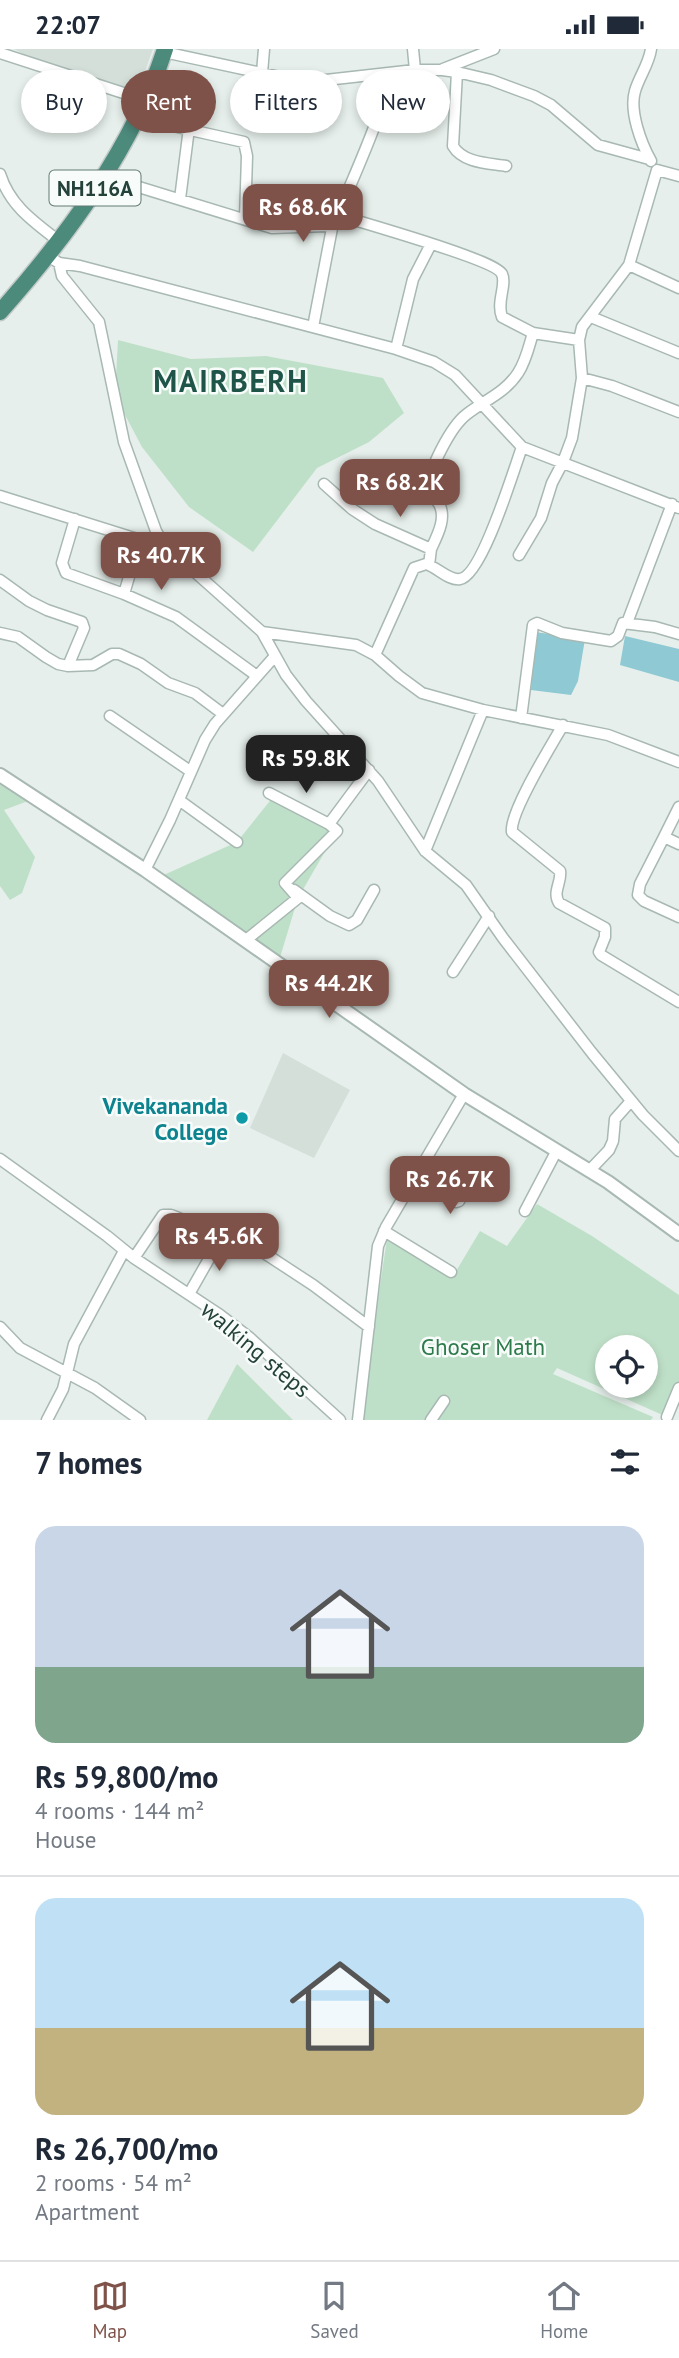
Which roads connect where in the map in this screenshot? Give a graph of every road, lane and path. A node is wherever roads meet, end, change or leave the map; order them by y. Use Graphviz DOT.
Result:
graph roads {
  1 [pos="264,49"];
  2 [pos="413,49"];
  3 [pos="494,49"];
  4 [pos="651,49"];
  5 [pos="165,51"];
  6 [pos="0,53"];
  7 [pos="157,70"];
  8 [pos="249,70"];
  9 [pos="262,70"];
  10 [pos="415,70"];
  11 [pos="442,70"];
  12 [pos="450,71"];
  13 [pos="457,72"];
  14 [pos="121,92"];
  15 [pos="128,133"];
  16 [pos="187,133"];
  17 [pos="208,133"];
  18 [pos="372,133"];
  19 [pos="649,159"];
  20 [pos="506,166"];
  21 [pos="657,170"];
  22 [pos="0,174"];
  23 [pos="103,176"];
  24 [pos="679,176"];
  25 [pos="2,185"];
  26 [pos="180,199"];
  27 [pos="245,219"];
  28 [pos="335,219"];
  29 [pos="60,242"];
  30 [pos="431,244"];
  31 [pos="53,260"];
  32 [pos="629,265"];
  33 [pos="679,288"];
  34 [pos="0,312"];
  35 [pos="591,317"];
  36 [pos="313,327"];
  37 [pos="533,333"];
  38 [pos="579,340"];
  39 [pos="396,349"];
  40 [pos="679,353"];
  41 [pos="582,378"];
  42 [pos="482,405"];
  43 [pos="679,412"];
  44 [pos="522,447"];
  45 [pos="563,463"];
  46 [pos="324,484"];
  47 [pos="0,496"];
  48 [pos="676,506"];
  49 [pos="75,519"];
  50 [pos="140,539"];
  51 [pos="166,548"];
  52 [pos="431,549"];
  53 [pos="519,555"];
  54 [pos="429,565"];
  55 [pos="0,580"];
  56 [pos="124,594"];
  57 [pos="627,623"];
  58 [pos="262,632"];
  59 [pos="0,633"];
  60 [pos="679,633"];
  61 [pos="375,655"];
  62 [pos="275,656"];
  63 [pos="68,666"];
  64 [pos="257,676"];
  65 [pos="483,710"];
  66 [pos="223,714"];
  67 [pos="110,716"];
  68 [pos="521,718"];
  69 [pos="563,725"];
  70 [pos="679,762"];
  71 [pos="190,771"];
  72 [pos="369,771"];
  73 [pos="0,775"];
  74 [pos="269,793"];
  75 [pos="178,800"];
  76 [pos="679,807"];
  77 [pos="329,824"];
  78 [pos="664,837"];
  79 [pos="237,842"];
  80 [pos="679,844"];
  81 [pos="425,851"];
  82 [pos="145,870"];
  83 [pos="285,883"];
  84 [pos="374,890"];
  85 [pos="489,916"];
  86 [pos="679,917"];
  87 [pos="246,940"];
  88 [pos="453,972"];
  89 [pos="679,1002"];
  90 [pos="464,1094"];
  91 [pos="631,1101"];
  92 [pos="679,1151"];
  93 [pos="556,1152"];
  94 [pos="0,1159"];
  95 [pos="589,1171"];
  96 [pos="415,1178"];
  97 [pos="471,1180"];
  98 [pos="524,1211"];
  99 [pos="191,1223"];
  100 [pos="384,1231"];
  101 [pos="679,1234"];
  102 [pos="222,1236"];
  103 [pos="258,1249"];
  104 [pos="124,1251"];
  105 [pos="134,1258"];
  106 [pos="451,1272"];
  107 [pos="189,1294"];
  108 [pos="0,1327"];
  109 [pos="369,1327"];
  110 [pos="67,1373"];
  111 [pos="679,1388"];
  112 [pos="444,1401"];
  113 [pos="662,1417"];
  114 [pos="47,1420"];
  115 [pos="140,1420"];
  116 [pos="340,1420"];
  117 [pos="358,1420"];
  118 [pos="430,1420"];
  1 -- 9 [label="street"];
  2 -- 10 [label="street"];
  3 -- 11 [label="street"];
  4 -- 19 [label="street"];
  5 -- 7 [label="highway, NH116A"];
  5 -- 8 [label="street"];
  6 -- 14 [label="street"];
  12 -- 13 [label="street"];
  13 -- 19 [label="street"];
  13 -- 20 [label="street"];
  15 -- 23 [label="highway, NH116A"];
  16 -- 26 [label="street"];
  17 -- 27 [label="street"];
  18 -- 28 [label="street"];
  19 -- 21 [label="street"];
  21 -- 24 [label="street"];
  21 -- 32 [label="street"];
  22 -- 25 [label="street"];
  23 -- 26 [label="street"];
  23 -- 29 [label="highway, NH116A"];
  25 -- 29 [label="street"];
  26 -- 27 [label="street"];
  27 -- 28 [label="street"];
  28 -- 30 [label="street"];
  28 -- 36 [label="street"];
  29 -- 31 [label="highway, NH116A"];
  30 -- 37 [label="street"];
  30 -- 39 [label="street"];
  31 -- 34 [label="highway, NH116A"];
  31 -- 36 [label="street"];
  31 -- 51 [label="street"];
  32 -- 33 [label="street"];
  32 -- 35 [label="street"];
  35 -- 38 [label="street"];
  35 -- 40 [label="street"];
  36 -- 39 [label="street"];
  37 -- 38 [label="street"];
  37 -- 42 [label="street"];
  38 -- 41 [label="street"];
  39 -- 42 [label="street"];
  41 -- 43 [label="street"];
  41 -- 45 [label="street"];
  42 -- 44 [label="street"];
  42 -- 52 [label="street"];
  44 -- 45 [label="street"];
  44 -- 54 [label="street"];
  45 -- 48 [label="street"];
  45 -- 53 [label="street"];
  46 -- 52 [label="street"];
  47 -- 49 [label="street"];
  48 -- 57 [label="street"];
  49 -- 50 [label="street"];
  49 -- 56 [label="street"];
  50 -- 51 [label="street"];
  50 -- 56 [label="street"];
  51 -- 58 [label="street"];
  52 -- 54 [label="street"];
  54 -- 61 [label="street"];
  55 -- 63 [label="street"];
  56 -- 64 [label="street"];
  57 -- 60 [label="street"];
  57 -- 68 [label="street"];
  58 -- 61 [label="street"];
  58 -- 62 [label="street"];
  59 -- 63 [label="street"];
  61 -- 65 [label="street"];
  62 -- 64 [label="street"];
  62 -- 72 [label="street"];
  63 -- 66 [label="street"];
  64 -- 66 [label="street"];
  65 -- 68 [label="street"];
  65 -- 81 [label="street"];
  66 -- 71 [label="street"];
  67 -- 71 [label="street"];
  68 -- 69 [label="street"];
  69 -- 70 [label="street"];
  69 -- 89 [label="street"];
  71 -- 75 [label="street"];
  72 -- 77 [label="street"];
  72 -- 81 [label="street"];
  73 -- 82 [label="street"];
  74 -- 77 [label="street"];
  75 -- 79 [label="street"];
  75 -- 82 [label="street"];
  76 -- 78 [label="street"];
  77 -- 83 [label="street"];
  78 -- 80 [label="street"];
  78 -- 86 [label="street"];
  81 -- 85 [label="street"];
  82 -- 87 [label="street"];
  83 -- 84 [label="street"];
  83 -- 87 [label="street"];
  85 -- 88 [label="street"];
  85 -- 91 [label="street"];
  87 -- 90 [label="street"];
  90 -- 93 [label="street"];
  90 -- 96 [label="street"];
  91 -- 92 [label="street"];
  91 -- 95 [label="street"];
  93 -- 95 [label="street"];
  93 -- 98 [label="street"];
  94 -- 104 [label="street, walking steps"];
  95 -- 101 [label="street"];
  96 -- 97 [label="street"];
  96 -- 100 [label="street"];
  99 -- 105 [label="street"];
  100 -- 106 [label="street"];
  100 -- 109 [label="street"];
  102 -- 107 [label="street"];
  103 -- 109 [label="street"];
  104 -- 105 [label="street, walking steps"];
  104 -- 110 [label="street"];
  105 -- 107 [label="street, walking steps"];
  107 -- 116 [label="street, walking steps"];
  108 -- 110 [label="street"];
  109 -- 117 [label="street"];
  110 -- 114 [label="street"];
  110 -- 115 [label="street"];
  111 -- 113 [label="street"];
  112 -- 118 [label="street"];
}
